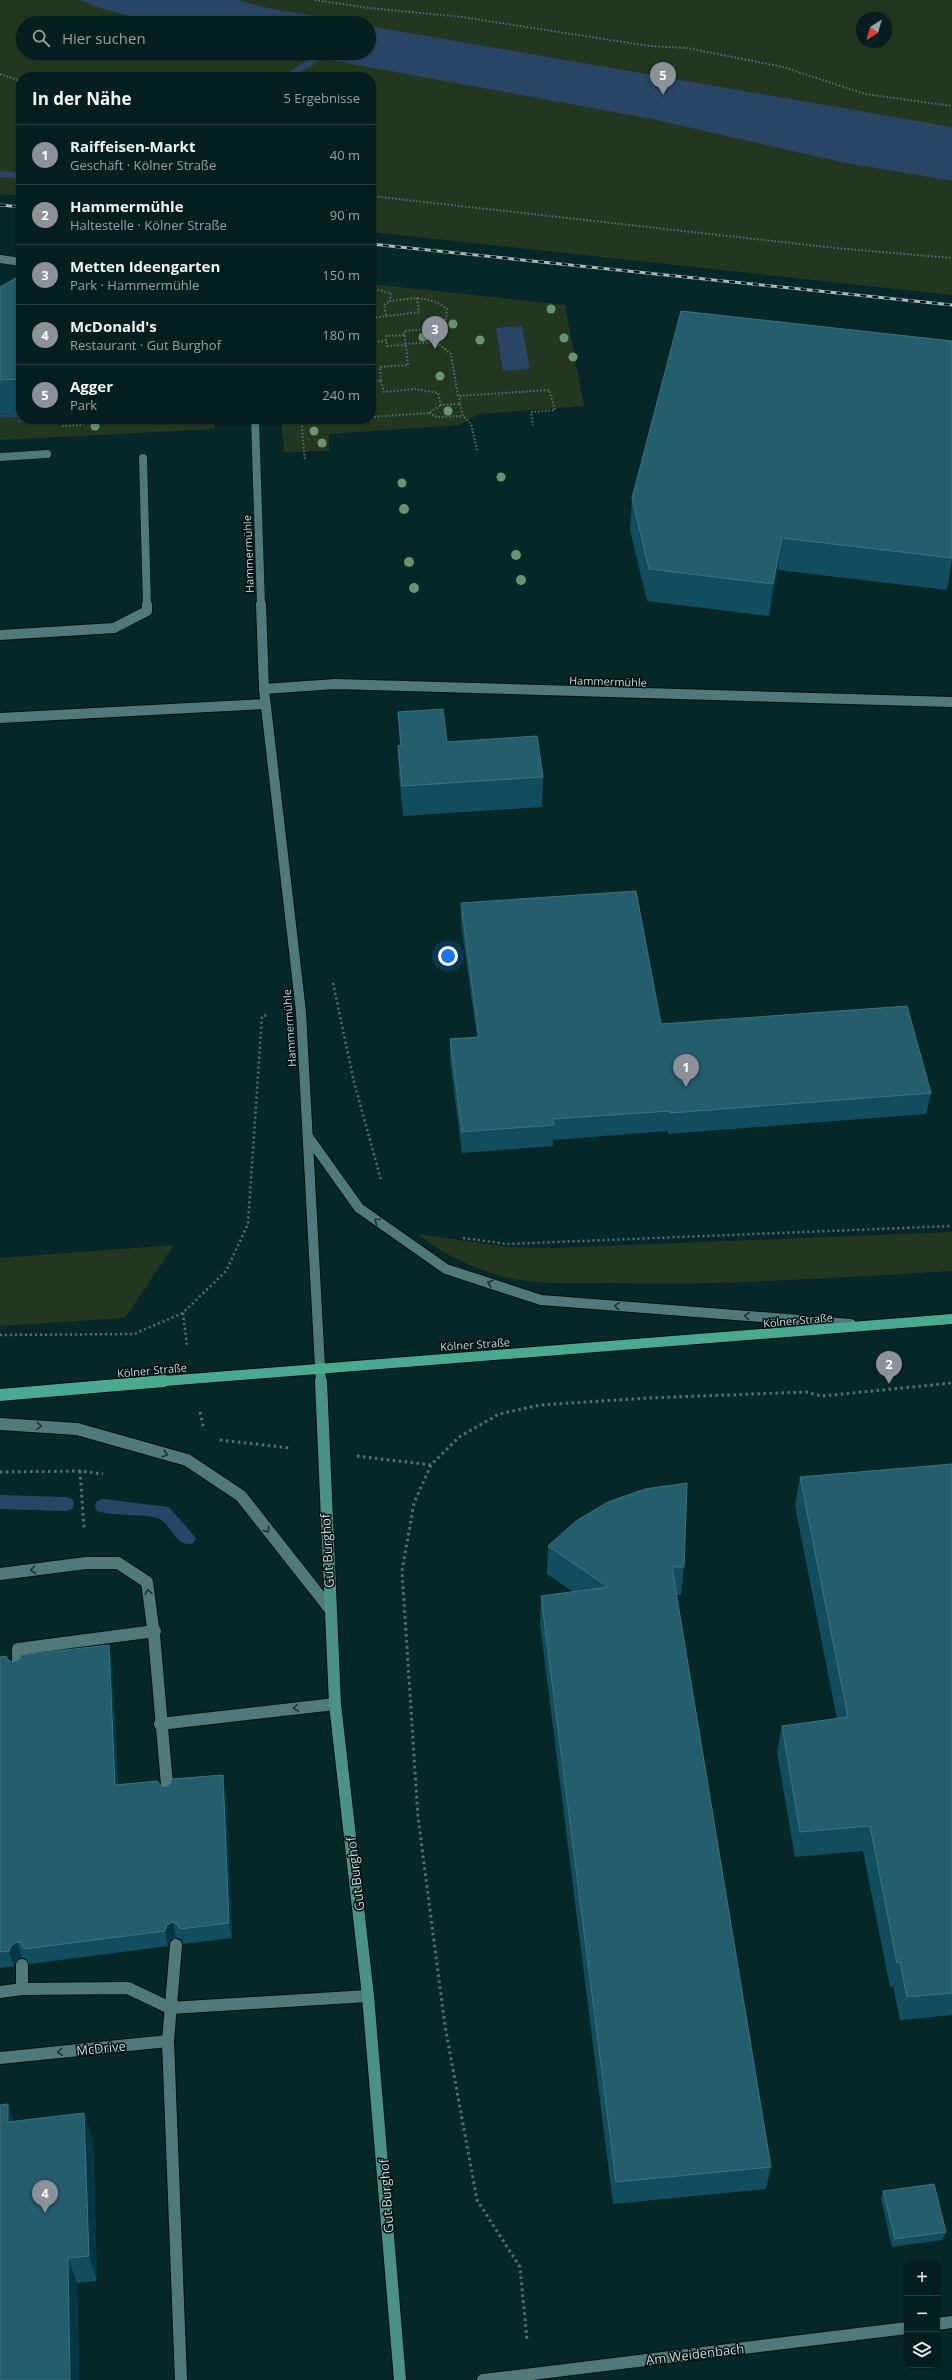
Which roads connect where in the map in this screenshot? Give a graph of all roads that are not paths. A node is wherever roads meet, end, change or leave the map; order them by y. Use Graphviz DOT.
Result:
graph roads {
  1 [pos="0,259"];
  2 [pos="16,261"];
  3 [pos="255,424"];
  4 [pos="47,454"];
  5 [pos="0,457"];
  6 [pos="144,458"];
  7 [pos="0,635"];
  8 [pos="264,689"];
  9 [pos="952,702"];
  10 [pos="264,704"];
  11 [pos="0,718"];
  12 [pos="308,1137"];
  13 [pos="952,1318"];
  14 [pos="869,1326"];
  15 [pos="320,1367"];
  16 [pos="0,1395"];
  17 [pos="0,1424"];
  18 [pos="0,1574"];
  19 [pos="330,1609"];
  20 [pos="155,1631"];
  21 [pos="18,1672"];
  22 [pos="335,1704"];
  23 [pos="160,1724"];
  24 [pos="168,1796"];
  25 [pos="176,1945"];
  26 [pos="22,1965"];
  27 [pos="22,1989"];
  28 [pos="0,1992"];
  29 [pos="368,1996"];
  30 [pos="170,2008"];
  31 [pos="168,2041"];
  32 [pos="0,2058"];
  33 [pos="952,2322"];
  34 [pos="940,2324"];
  35 [pos="904,2328"];
  36 [pos="181,2380"];
  37 [pos="400,2380"];
  38 [pos="483,2380"];
  1 -- 2 [label="street"];
  3 -- 8 [label="street, Hammermühle"];
  4 -- 5 [label="street"];
  6 -- 7 [label="street"];
  8 -- 9 [label="street, Hammermühle"];
  8 -- 10 [label="street, Hammermühle"];
  10 -- 11 [label="street"];
  10 -- 12 [label="street, Hammermühle"];
  14 -- 12 [label="street, one-way"];
  12 -- 15 [label="street, Hammermühle"];
  13 -- 14 [label="main road, Kölner Straße"];
  14 -- 15 [label="main road, Kölner Straße"];
  15 -- 16 [label="main road, Kölner Straße"];
  15 -- 19 [label="street, Gut Burghof"];
  17 -- 19 [label="street, one-way"];
  20 -- 18 [label="street, one-way"];
  19 -- 22 [label="street, Gut Burghof"];
  20 -- 21 [label="street"];
  20 -- 23 [label="street"];
  22 -- 23 [label="street, one-way"];
  22 -- 29 [label="street, Gut Burghof"];
  23 -- 24 [label="street"];
  25 -- 30 [label="street"];
  26 -- 27 [label="street"];
  27 -- 28 [label="street"];
  27 -- 30 [label="street"];
  29 -- 30 [label="street"];
  29 -- 37 [label="street, Gut Burghof"];
  30 -- 31 [label="street"];
  31 -- 32 [label="street, McDrive, one-way"];
  31 -- 36 [label="street"];
  33 -- 34 [label="street"];
  35 -- 38 [label="street, Am Weidenbach"];
}
